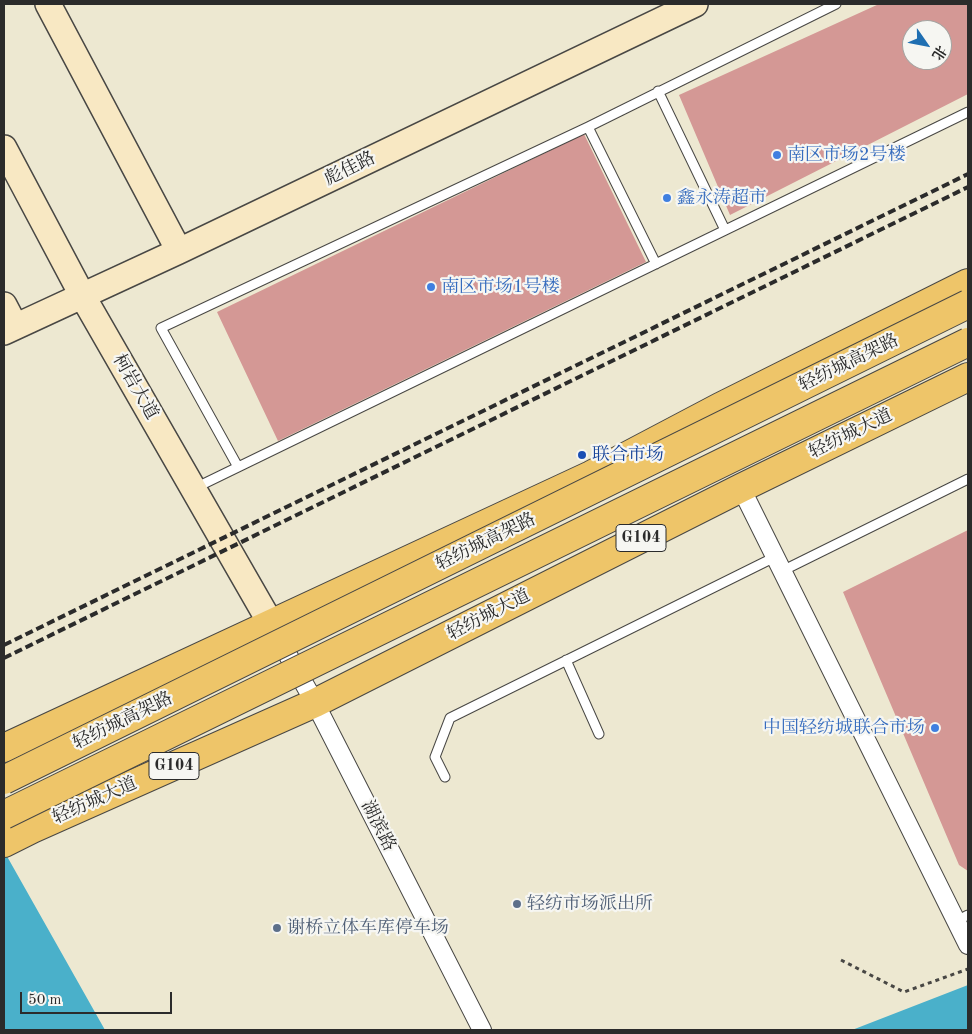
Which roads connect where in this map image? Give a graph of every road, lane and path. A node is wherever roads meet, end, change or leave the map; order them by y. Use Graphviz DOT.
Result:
graph roads {
  1 [pos="48,4"];
  2 [pos="694,4"];
  3 [pos="836,4"];
  4 [pos="658,91"];
  5 [pos="968,112"];
  6 [pos="588,127"];
  7 [pos="4,148"];
  8 [pos="725,230"];
  9 [pos="179,251"];
  10 [pos="656,264"];
  11 [pos="968,283"];
  12 [pos="82,295"];
  13 [pos="968,304"];
  14 [pos="8,321"];
  15 [pos="968,342"];
  16 [pos="968,376"];
  17 [pos="238,468"];
  18 [pos="968,479"];
  19 [pos="741,488"];
  20 [pos="193,489"];
  21 [pos="779,564"];
  22 [pos="271,624"];
  23 [pos="566,660"];
  24 [pos="315,703"];
  25 [pos="599,734"];
  26 [pos="4,748"];
  27 [pos="445,777"];
  28 [pos="4,780"];
  29 [pos="4,815"];
  30 [pos="4,843"];
  31 [pos="962,918"];
  32 [pos="968,945"];
  33 [pos="841,960"];
  34 [pos="968,969"];
  35 [pos="482,1030"];
  1 -- 9 [label="street"];
  2 -- 9 [label="street, 彪佳路"];
  3 -- 4 [label="lane"];
  4 -- 6 [label="lane"];
  4 -- 8 [label="lane"];
  5 -- 8 [label="lane"];
  6 -- 10 [label="lane"];
  6 -- 17 [label="lane"];
  7 -- 12 [label="street, 柯岩大道"];
  8 -- 10 [label="lane"];
  9 -- 12 [label="street, 彪佳路"];
  10 -- 17 [label="lane"];
  11 -- 22 [label="main road"];
  12 -- 14 [label="street, 彪佳路"];
  12 -- 20 [label="street, 柯岩大道"];
  13 -- 28 [label="main road, 轻纺城高架路, bridge"];
  15 -- 29 [label="main road, 轻纺城高架路, bridge"];
  16 -- 19 [label="main road, 轻纺城大道 / G104"];
  17 -- 20 [label="lane"];
  18 -- 21 [label="lane"];
  19 -- 21 [label="street"];
  19 -- 24 [label="main road, 轻纺城大道 / G104"];
  20 -- 22 [label="street, 柯岩大道"];
  21 -- 23 [label="lane"];
  21 -- 31 [label="street"];
  22 -- 24 [label="street, 湖滨路"];
  22 -- 26 [label="main road"];
  23 -- 25 [label="lane"];
  23 -- 27 [label="lane"];
  24 -- 30 [label="main road, 轻纺城大道 / G104"];
  24 -- 35 [label="street, 湖滨路"];
  31 -- 32 [label="street"];
  33 -- 34 [label="path"];
}
